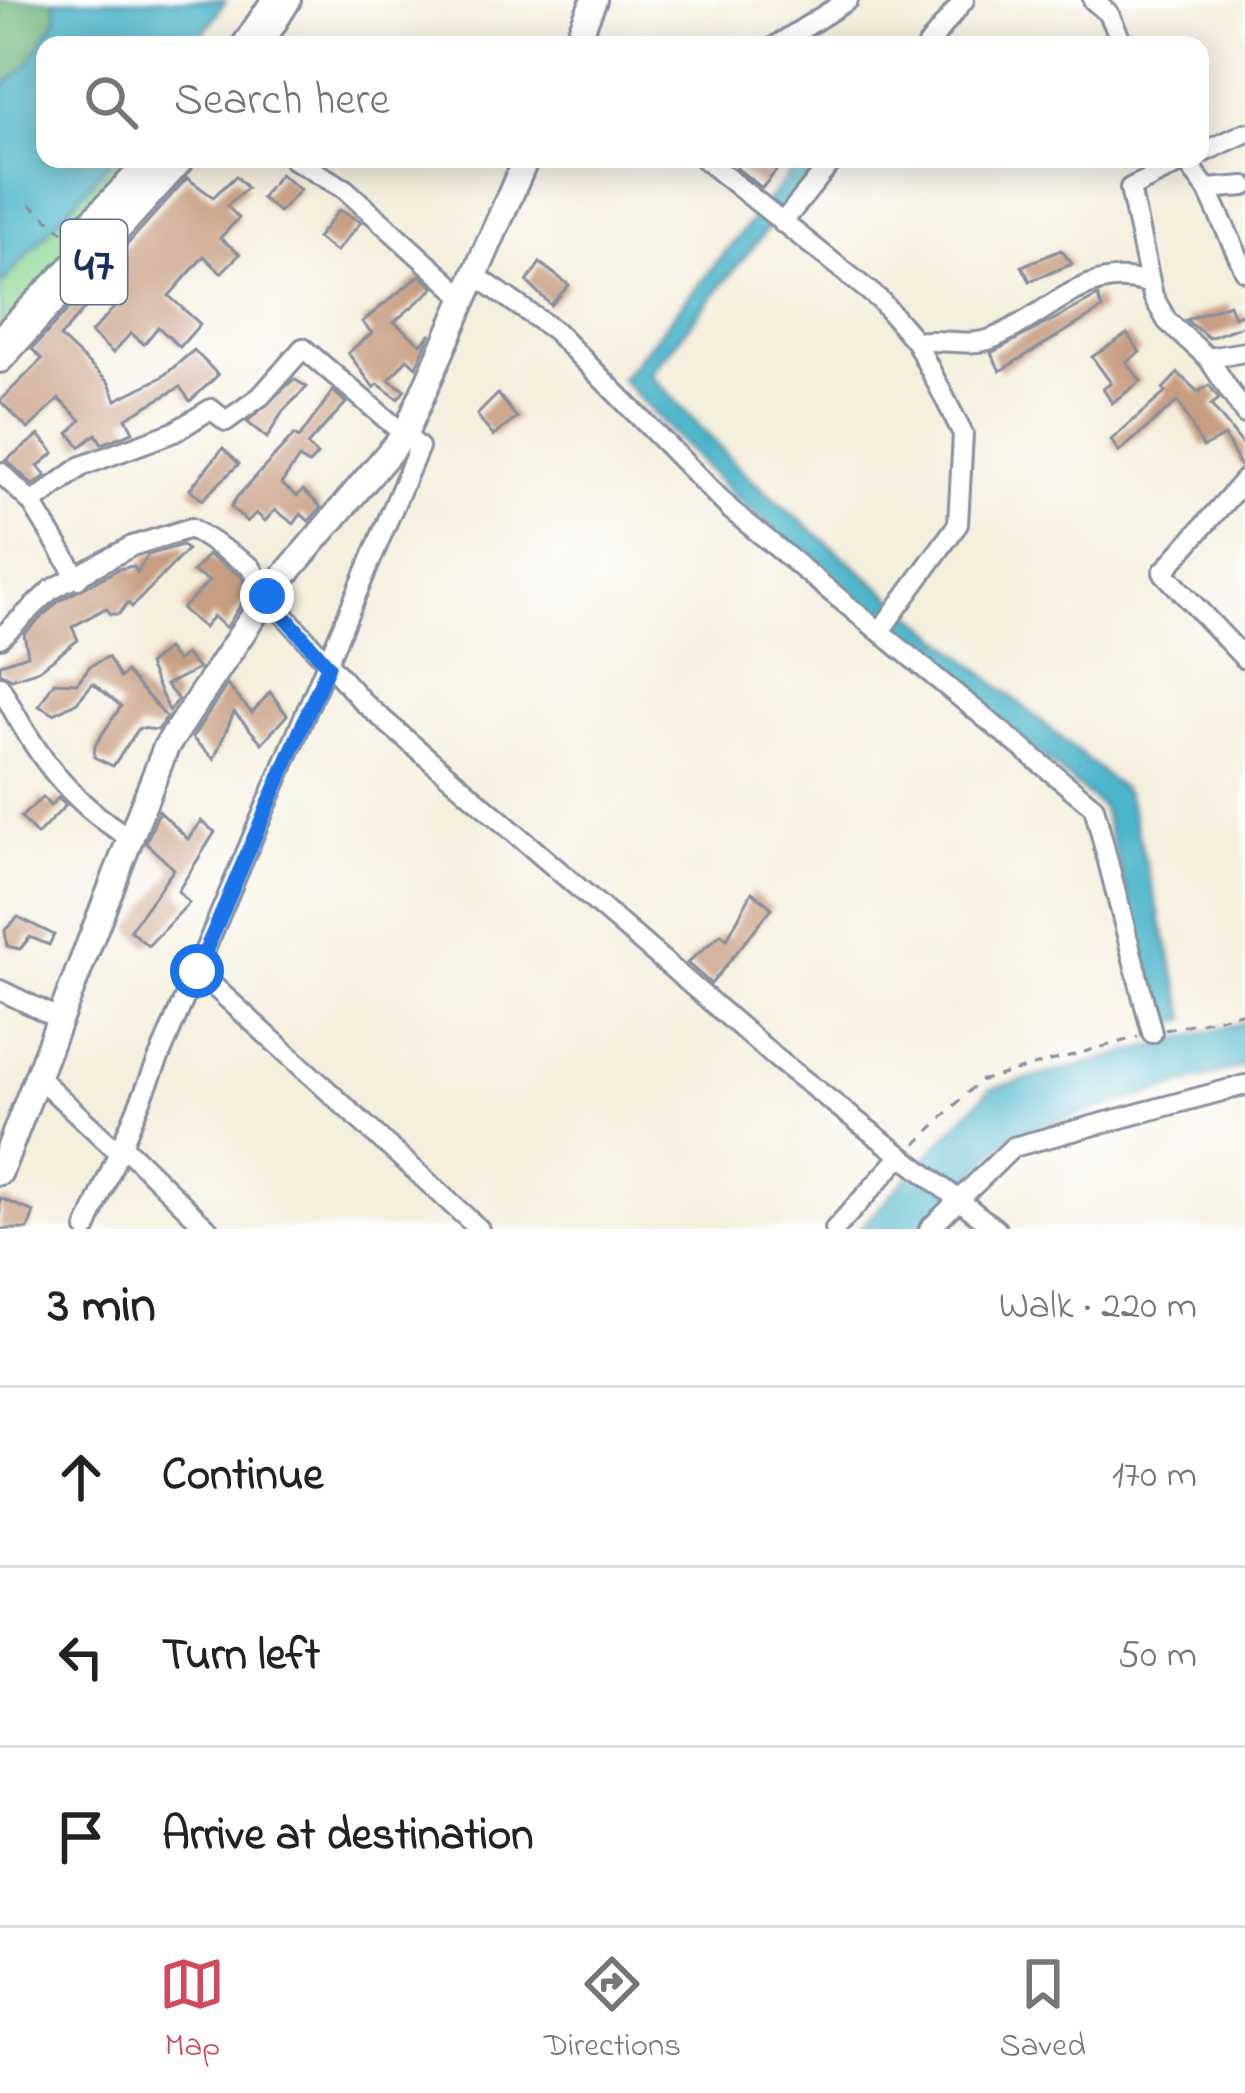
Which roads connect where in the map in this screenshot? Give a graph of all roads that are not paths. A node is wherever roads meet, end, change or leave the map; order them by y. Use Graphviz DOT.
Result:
graph roads {
  1 [pos="260,0"];
  2 [pos="271,0"];
  3 [pos="288,0"];
  4 [pos="594,0"];
  5 [pos="848,0"];
  6 [pos="964,0"];
  7 [pos="1093,0"];
  8 [pos="248,36"];
  9 [pos="249,36"];
  10 [pos="249,36"];
  11 [pos="579,36"];
  12 [pos="791,36"];
  13 [pos="935,36"];
  14 [pos="1119,36"];
  15 [pos="1245,133"];
  16 [pos="1209,149"];
  17 [pos="138,168"];
  18 [pos="151,168"];
  19 [pos="174,168"];
  20 [pos="309,168"];
  21 [pos="522,168"];
  22 [pos="715,168"];
  23 [pos="826,168"];
  24 [pos="1170,168"];
  25 [pos="1195,168"];
  26 [pos="1245,186"];
  27 [pos="1207,189"];
  28 [pos="780,221"];
  29 [pos="72,230"];
  30 [pos="1245,271"];
  31 [pos="1147,283"];
  32 [pos="470,286"];
  33 [pos="0,335"];
  34 [pos="916,342"];
  35 [pos="1245,352"];
  36 [pos="1208,358"];
  37 [pos="0,360"];
  38 [pos="1245,414"];
  39 [pos="405,434"];
  40 [pos="0,472"];
  41 [pos="1245,479"];
  42 [pos="32,502"];
  43 [pos="78,579"];
  44 [pos="267,596"];
  45 [pos="880,632"];
  46 [pos="0,638"];
  47 [pos="1245,659"];
  48 [pos="328,666"];
  49 [pos="0,686"];
  50 [pos="128,836"];
  51 [pos="197,971"];
  52 [pos="0,990"];
  53 [pos="60,1019"];
  54 [pos="1152,1034"];
  55 [pos="38,1077"];
  56 [pos="1245,1085"];
  57 [pos="121,1149"];
  58 [pos="901,1156"];
  59 [pos="0,1172"];
  60 [pos="959,1197"];
  61 [pos="86,1229"];
  62 [pos="208,1229"];
  63 [pos="479,1229"];
  64 [pos="835,1229"];
  65 [pos="929,1229"];
  66 [pos="996,1229"];
  1 -- 8 [label="street"];
  2 -- 9 [label="street"];
  3 -- 10 [label="main road"];
  4 -- 11 [label="main road"];
  5 -- 12 [label="street"];
  6 -- 13 [label="street"];
  7 -- 14 [label="street"];
  15 -- 16 [label="street"];
  17 -- 29 [label="street"];
  18 -- 33 [label="street"];
  19 -- 37 [label="main road, 47"];
  20 -- 32 [label="street"];
  21 -- 32 [label="main road"];
  22 -- 28 [label="street"];
  23 -- 28 [label="street"];
  24 -- 31 [label="street"];
  25 -- 27 [label="street"];
  26 -- 27 [label="street"];
  27 -- 30 [label="street"];
  28 -- 34 [label="street"];
  31 -- 34 [label="street"];
  31 -- 36 [label="street"];
  32 -- 39 [label="main road"];
  32 -- 45 [label="street"];
  34 -- 45 [label="street"];
  35 -- 36 [label="street"];
  36 -- 38 [label="street"];
  39 -- 42 [label="street"];
  39 -- 44 [label="main road"];
  39 -- 48 [label="street"];
  40 -- 42 [label="street"];
  41 -- 47 [label="street"];
  42 -- 43 [label="street"];
  43 -- 44 [label="street"];
  43 -- 46 [label="street"];
  44 -- 48 [label="street"];
  44 -- 50 [label="main road"];
  45 -- 54 [label="street"];
  48 -- 51 [label="street"];
  48 -- 58 [label="street"];
  49 -- 50 [label="street"];
  50 -- 53 [label="main road"];
  51 -- 57 [label="street"];
  51 -- 63 [label="street"];
  52 -- 53 [label="street"];
  53 -- 55 [label="main road"];
  55 -- 57 [label="street"];
  55 -- 59 [label="main road"];
  56 -- 60 [label="street"];
  57 -- 61 [label="street"];
  57 -- 62 [label="street"];
  58 -- 60 [label="street"];
  58 -- 64 [label="street"];
  60 -- 65 [label="street"];
  60 -- 66 [label="street"];
}
